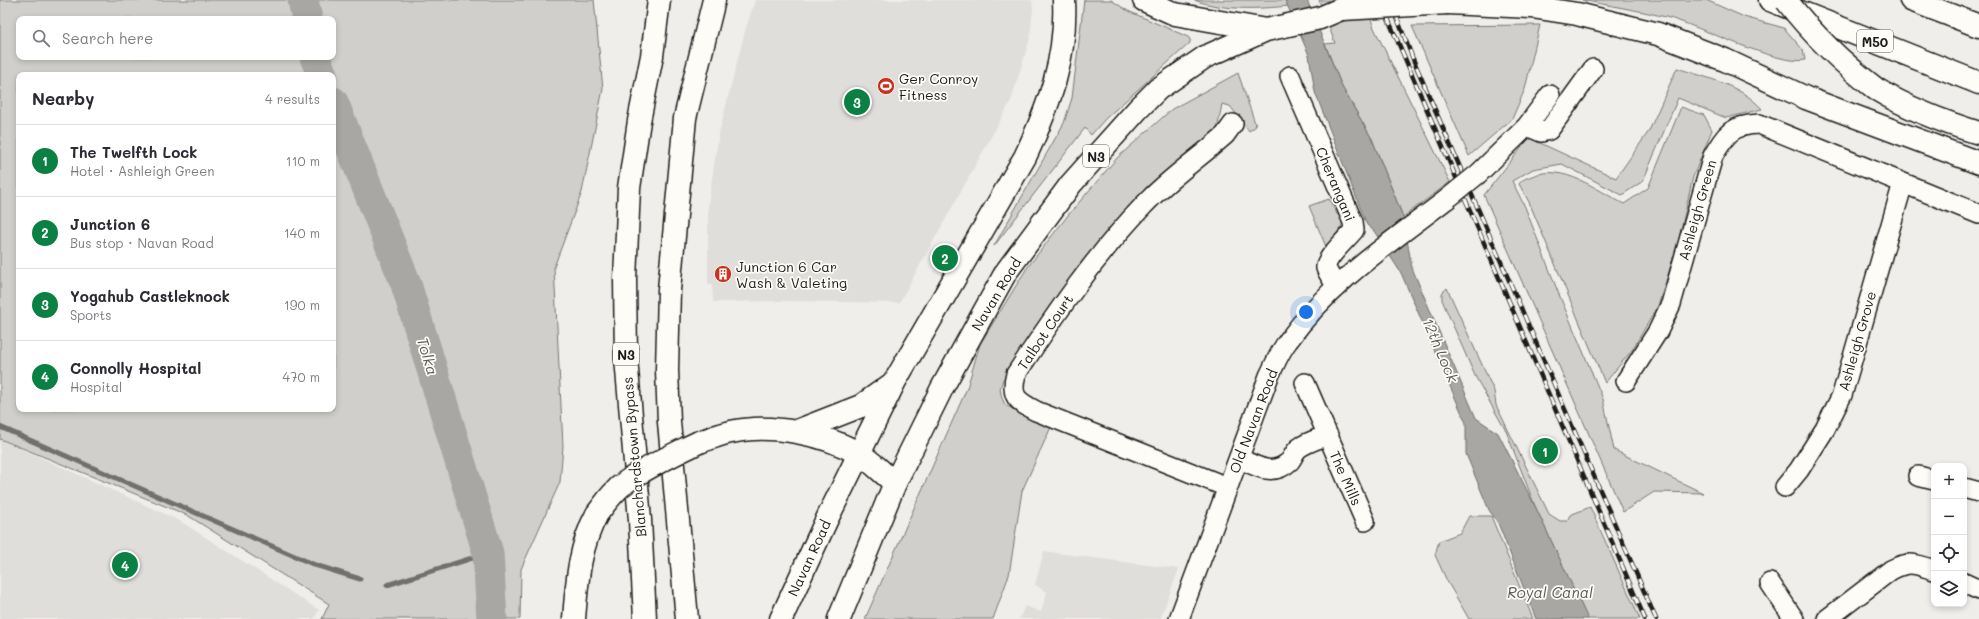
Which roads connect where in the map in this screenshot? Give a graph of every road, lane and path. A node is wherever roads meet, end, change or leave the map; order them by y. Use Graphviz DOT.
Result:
graph roads {
  1 [pos="659,0"];
  2 [pos="670,0"];
  3 [pos="714,0"];
  4 [pos="1064,0"];
  5 [pos="1144,0"];
  6 [pos="1770,0"];
  7 [pos="1786,0"];
  8 [pos="1912,0"];
  9 [pos="1351,4"];
  10 [pos="1979,26"];
  11 [pos="1266,30"];
  12 [pos="652,56"];
  13 [pos="1593,69"];
  14 [pos="1290,76"];
  15 [pos="1979,83"];
  16 [pos="1550,95"];
  17 [pos="1233,124"];
  18 [pos="1527,126"];
  19 [pos="1979,133"];
  20 [pos="1979,163"];
  21 [pos="1903,183"];
  22 [pos="1979,214"];
  23 [pos="1336,285"];
  24 [pos="895,381"];
  25 [pos="1626,381"];
  26 [pos="1306,383"];
  27 [pos="797,431"];
  28 [pos="1328,435"];
  29 [pos="860,454"];
  30 [pos="1239,458"];
  31 [pos="895,483"];
  32 [pos="1227,487"];
  33 [pos="1786,487"];
  34 [pos="1967,489"];
  35 [pos="1979,492"];
  36 [pos="1365,521"];
  37 [pos="1931,569"];
  38 [pos="1770,583"];
  39 [pos="1967,584"];
  40 [pos="1979,590"];
  41 [pos="574,619"];
  42 [pos="645,619"];
  43 [pos="687,619"];
  44 [pos="781,619"];
  45 [pos="839,619"];
  46 [pos="1179,619"];
  47 [pos="1794,619"];
  48 [pos="1827,619"];
  1 -- 12 [label="main road"];
  2 -- 12 [label="main road, N3"];
  3 -- 43 [label="main road"];
  4 -- 24 [label="main road, Navan Road"];
  5 -- 11 [label="main road, N3"];
  6 -- 15 [label="main road, M50"];
  7 -- 19 [label="main road, bridge"];
  8 -- 10 [label="main road"];
  9 -- 11 [label="main road, N3"];
  9 -- 20 [label="main road, bridge"];
  11 -- 31 [label="main road, Navan Road / N3"];
  12 -- 42 [label="main road, Blanchardstown Bypass / N3"];
  13 -- 18 [label="street"];
  14 -- 23 [label="street, Cherangani"];
  16 -- 18 [label="street"];
  17 -- 32 [label="street, Talbot Court"];
  18 -- 23 [label="street, Old Navan Road, bridge"];
  21 -- 22 [label="street, Ashleigh Green"];
  21 -- 25 [label="street, Ashleigh Green"];
  21 -- 33 [label="street, Ashleigh Grove"];
  23 -- 30 [label="street, Old Navan Road"];
  24 -- 27 [label="main road"];
  24 -- 29 [label="main road, Navan Road"];
  26 -- 28 [label="street, The Mills"];
  27 -- 29 [label="main road"];
  27 -- 41 [label="main road, bridge"];
  28 -- 30 [label="street, The Mills"];
  28 -- 36 [label="street, The Mills"];
  29 -- 31 [label="main road"];
  29 -- 44 [label="main road, Navan Road"];
  30 -- 32 [label="street, Old Navan Road"];
  31 -- 45 [label="main road, Navan Road / N3"];
  32 -- 46 [label="street, Old Navan Road"];
  34 -- 35 [label="street"];
  37 -- 48 [label="street"];
  38 -- 47 [label="street"];
  39 -- 40 [label="street"];
}
